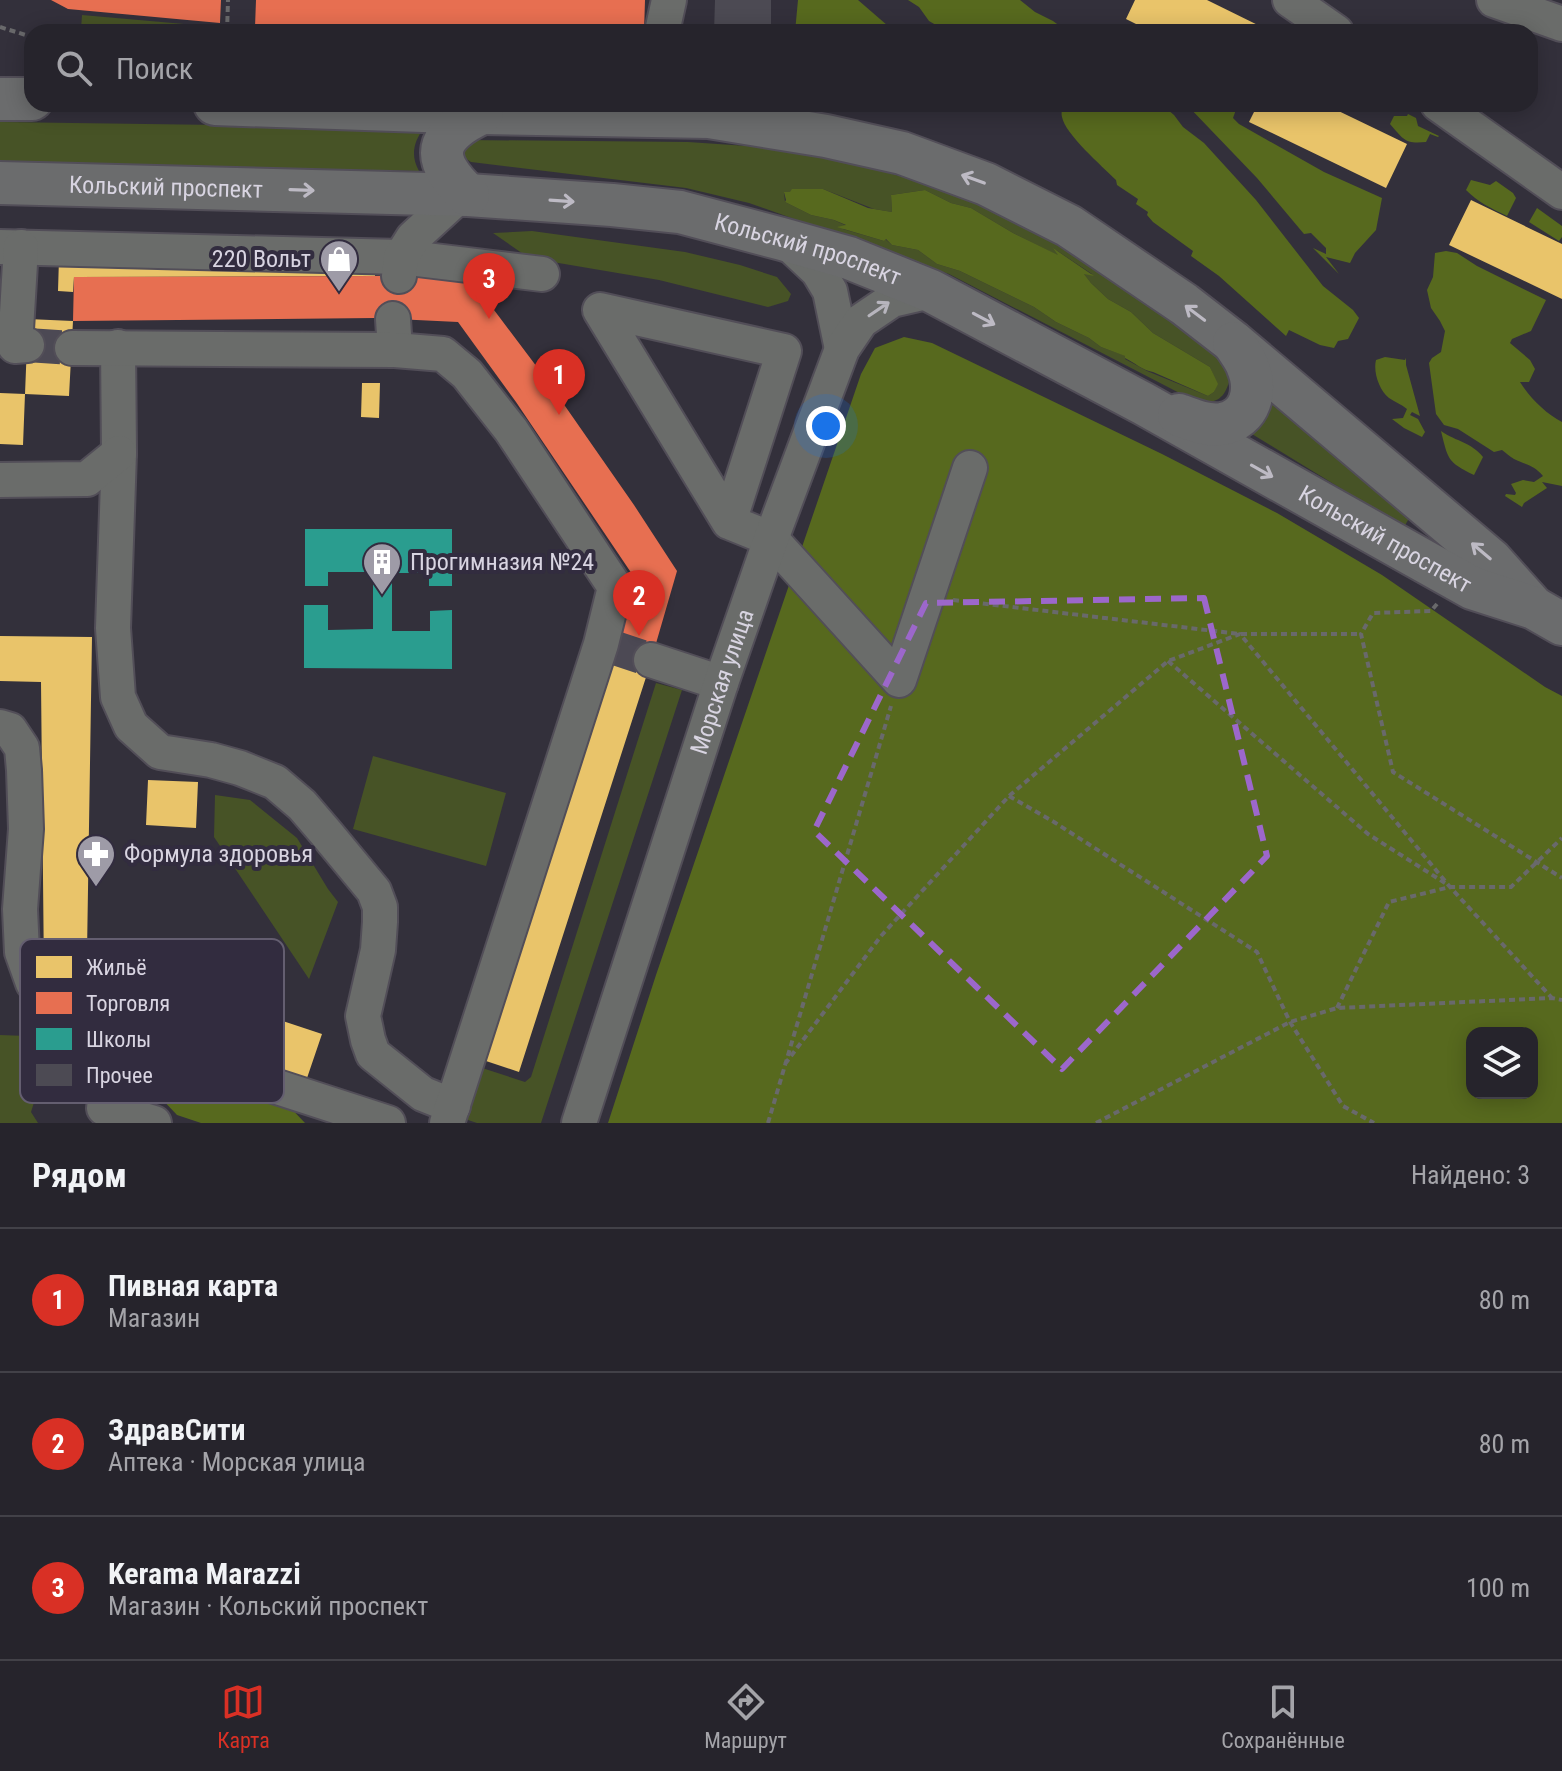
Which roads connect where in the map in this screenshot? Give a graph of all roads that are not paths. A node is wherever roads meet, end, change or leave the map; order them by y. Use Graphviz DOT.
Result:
graph roads {
  1 [pos="669,0"];
  2 [pos="1290,0"];
  3 [pos="1494,0"];
  4 [pos="664,24"];
  5 [pos="1324,24"];
  6 [pos="1562,24"];
  7 [pos="0,99"];
  8 [pos="24,99"];
  9 [pos="452,112"];
  10 [pos="592,112"];
  11 [pos="707,112"];
  12 [pos="1449,112"];
  13 [pos="482,113"];
  14 [pos="0,183"];
  15 [pos="1562,192"];
  16 [pos="464,194"];
  17 [pos="782,239"];
  18 [pos="10,247"];
  19 [pos="400,267"];
  20 [pos="542,274"];
  21 [pos="931,291"];
  22 [pos="1233,342"];
  23 [pos="27,345"];
  24 [pos="118,347"];
  25 [pos="72,348"];
  26 [pos="842,349"];
  27 [pos="1144,404"];
  28 [pos="119,453"];
  29 [pos="970,468"];
  30 [pos="0,480"];
  31 [pos="729,522"];
  32 [pos="771,539"];
  33 [pos="1548,616"];
  34 [pos="651,660"];
  35 [pos="721,683"];
  36 [pos="0,727"];
  37 [pos="21,939"];
  38 [pos="284,1091"];
  39 [pos="104,1108"];
  40 [pos="450,1115"];
  41 [pos="373,1121"];
  42 [pos="154,1123"];
  43 [pos="579,1123"];
  1 -- 4 [label="street"];
  2 -- 5 [label="street"];
  3 -- 6 [label="street"];
  7 -- 8 [label="main road"];
  9 -- 13 [label="main road, Кольский проспект"];
  10 -- 13 [label="main road, Кольский проспект"];
  22 -- 11 [label="main road, Кольский проспект, one-way"];
  12 -- 15 [label="street"];
  13 -- 16 [label="main road"];
  14 -- 16 [label="main road, Кольский проспект, one-way"];
  16 -- 17 [label="main road, Кольский проспект, one-way"];
  16 -- 19 [label="street"];
  17 -- 21 [label="main road, Кольский проспект"];
  17 -- 26 [label="street"];
  18 -- 19 [label="street"];
  18 -- 23 [label="street"];
  19 -- 20 [label="street"];
  26 -- 21 [label="street, Морская улица, one-way"];
  21 -- 27 [label="main road, Кольский проспект, one-way"];
  22 -- 27 [label="main road"];
  33 -- 22 [label="main road, Кольский проспект, one-way"];
  24 -- 25 [label="street"];
  24 -- 28 [label="street"];
  24 -- 40 [label="street"];
  26 -- 32 [label="street, Морская улица"];
  27 -- 33 [label="main road, Кольский проспект, one-way"];
  28 -- 30 [label="street"];
  28 -- 40 [label="street"];
  29 -- 32 [label="street"];
  31 -- 31 [label="street"];
  31 -- 32 [label="street"];
  32 -- 35 [label="street, Морская улица"];
  34 -- 35 [label="street"];
  35 -- 43 [label="street, Морская улица"];
  36 -- 37 [label="street"];
  38 -- 41 [label="street"];
  39 -- 42 [label="street"];
}
